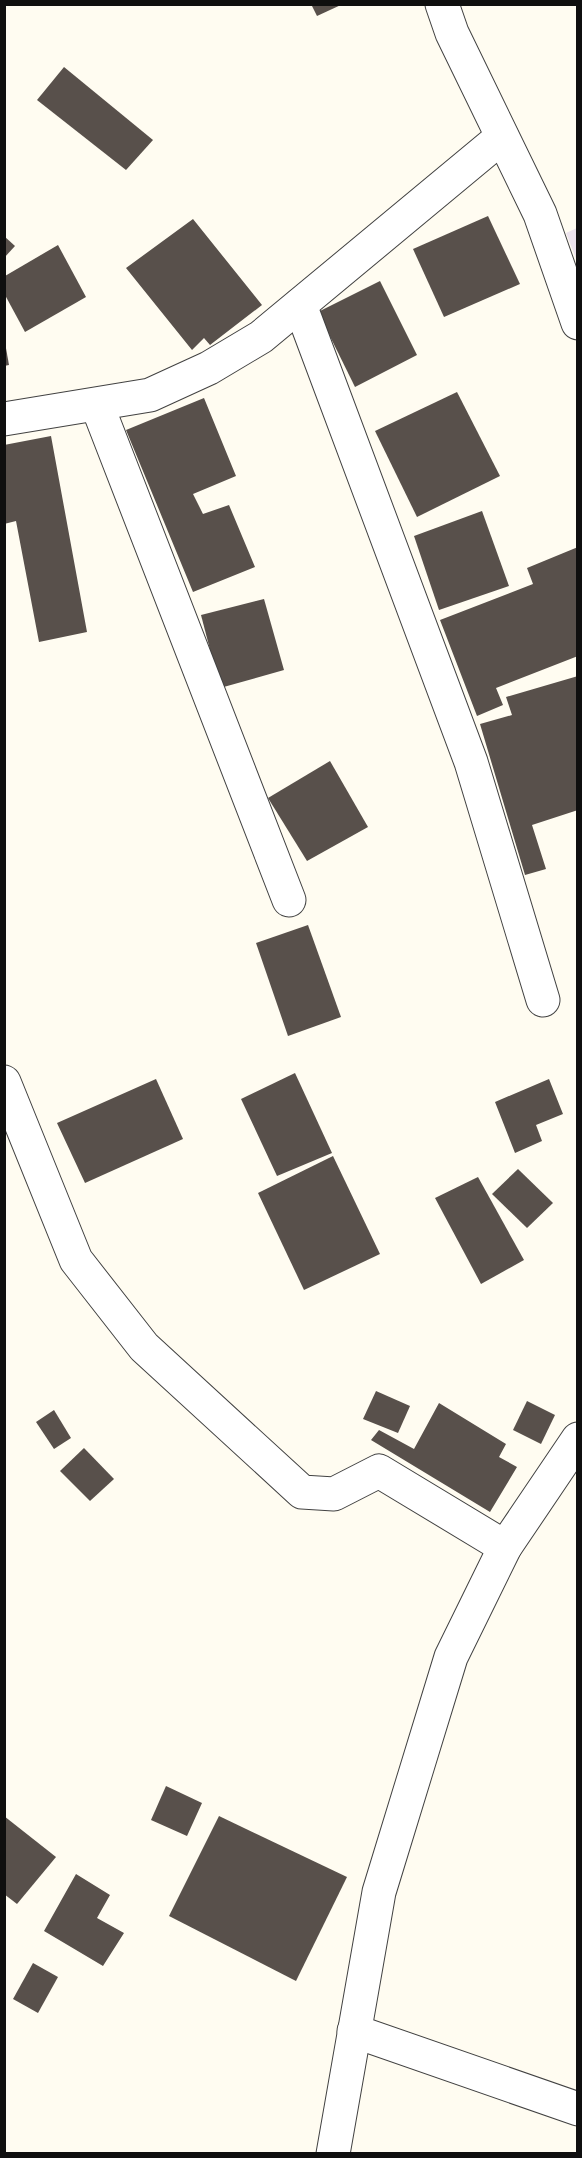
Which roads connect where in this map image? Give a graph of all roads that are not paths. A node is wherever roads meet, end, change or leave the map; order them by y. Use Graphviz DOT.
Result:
graph roads {
  1 [pos="442,4"];
  2 [pos="502,137"];
  3 [pos="300,305"];
  4 [pos="578,323"];
  5 [pos="97,405"];
  6 [pos="4,419"];
  7 [pos="289,900"];
  8 [pos="543,1000"];
  9 [pos="4,1082"];
  10 [pos="578,1439"];
  11 [pos="505,1547"];
  12 [pos="354,2031"];
  13 [pos="578,2109"];
  14 [pos="333,2154"];
  1 -- 2 [label="street"];
  2 -- 3 [label="street"];
  2 -- 4 [label="street"];
  3 -- 5 [label="street"];
  3 -- 8 [label="street"];
  5 -- 6 [label="street"];
  5 -- 7 [label="street"];
  9 -- 11 [label="street"];
  10 -- 11 [label="street"];
  11 -- 12 [label="street"];
  12 -- 13 [label="street"];
  12 -- 14 [label="street"];
}
